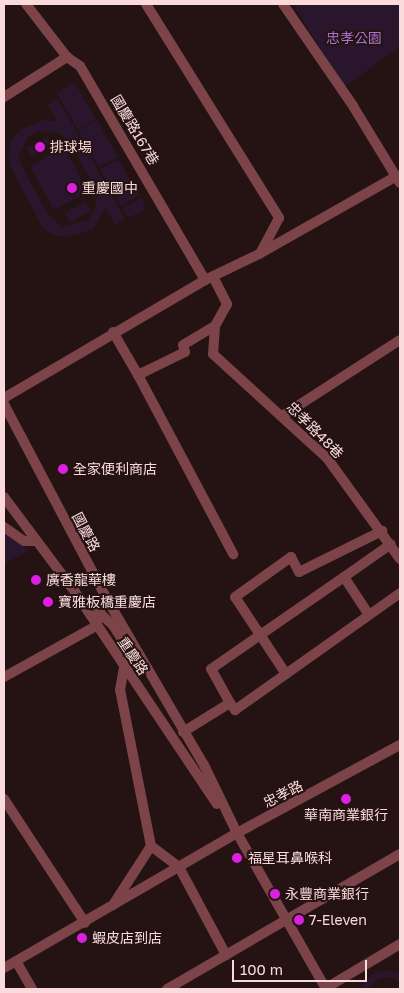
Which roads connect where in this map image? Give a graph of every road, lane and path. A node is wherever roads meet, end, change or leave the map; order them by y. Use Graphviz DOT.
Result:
graph roads {
  1 [pos="26,4"];
  2 [pos="146,4"];
  3 [pos="283,4"];
  4 [pos="67,57"];
  5 [pos="4,97"];
  6 [pos="399,180"];
  7 [pos="279,218"];
  8 [pos="290,236"];
  9 [pos="259,254"];
  10 [pos="209,278"];
  11 [pos="215,326"];
  12 [pos="114,332"];
  13 [pos="400,340"];
  14 [pos="138,375"];
  15 [pos="4,398"];
  16 [pos="4,404"];
  17 [pos="282,416"];
  18 [pos="4,497"];
  19 [pos="4,526"];
  20 [pos="382,532"];
  21 [pos="35,542"];
  22 [pos="391,544"];
  23 [pos="233,554"];
  24 [pos="400,559"];
  25 [pos="344,577"];
  26 [pos="76,592"];
  27 [pos="400,592"];
  28 [pos="104,594"];
  29 [pos="99,613"];
  30 [pos="368,615"];
  31 [pos="96,626"];
  32 [pos="260,636"];
  33 [pos="124,668"];
  34 [pos="148,670"];
  35 [pos="286,674"];
  36 [pos="4,677"];
  37 [pos="230,703"];
  38 [pos="183,732"];
  39 [pos="400,745"];
  40 [pos="4,799"];
  41 [pos="236,833"];
  42 [pos="151,846"];
  43 [pos="400,854"];
  44 [pos="178,867"];
  45 [pos="112,907"];
  46 [pos="286,920"];
  47 [pos="86,922"];
  48 [pos="400,944"];
  49 [pos="226,955"];
  50 [pos="16,961"];
  51 [pos="4,968"];
  52 [pos="32,989"];
  53 [pos="167,989"];
  54 [pos="326,989"];
  1 -- 4 [label="street, 國慶路167巷"];
  2 -- 7 [label="street"];
  3 -- 6 [label="street"];
  4 -- 5 [label="street"];
  4 -- 10 [label="street, 國慶路167巷"];
  6 -- 8 [label="street"];
  7 -- 8 [label="street"];
  7 -- 9 [label="street"];
  8 -- 9 [label="street"];
  9 -- 10 [label="street"];
  10 -- 11 [label="street, 國慶路167巷"];
  10 -- 12 [label="street"];
  11 -- 14 [label="street"];
  11 -- 17 [label="street, 忠孝路48巷"];
  12 -- 14 [label="street"];
  12 -- 15 [label="street"];
  13 -- 17 [label="street"];
  14 -- 23 [label="street"];
  16 -- 28 [label="street, 國慶路"];
  17 -- 20 [label="street, 忠孝路48巷"];
  18 -- 21 [label="street, 重慶路"];
  19 -- 21 [label="street"];
  20 -- 22 [label="street, 忠孝路48巷"];
  20 -- 32 [label="street"];
  21 -- 26 [label="street, 重慶路"];
  22 -- 24 [label="street, 忠孝路48巷"];
  22 -- 25 [label="street"];
  25 -- 30 [label="street"];
  25 -- 32 [label="street"];
  26 -- 29 [label="street"];
  26 -- 31 [label="street, 重慶路"];
  27 -- 30 [label="street"];
  28 -- 29 [label="street"];
  28 -- 34 [label="street, 國慶路"];
  29 -- 31 [label="street"];
  29 -- 34 [label="street"];
  30 -- 35 [label="street"];
  31 -- 33 [label="street, 重慶路"];
  31 -- 36 [label="street"];
  32 -- 35 [label="street"];
  32 -- 37 [label="street"];
  33 -- 41 [label="street, 重慶路"];
  33 -- 42 [label="street"];
  34 -- 38 [label="street, 重慶路"];
  35 -- 37 [label="street"];
  37 -- 38 [label="street"];
  38 -- 41 [label="street, 重慶路"];
  39 -- 41 [label="street, 忠孝路"];
  40 -- 47 [label="street"];
  41 -- 44 [label="street, 忠孝路"];
  41 -- 46 [label="street, 重慶路"];
  42 -- 44 [label="street"];
  42 -- 45 [label="street"];
  43 -- 46 [label="street"];
  44 -- 45 [label="street, 忠孝路"];
  44 -- 49 [label="street"];
  45 -- 47 [label="street, 忠孝路"];
  46 -- 49 [label="street"];
  46 -- 54 [label="street, 重慶路"];
  47 -- 50 [label="street, 忠孝路"];
  48 -- 54 [label="street"];
  49 -- 53 [label="street"];
  50 -- 51 [label="street, 忠孝路"];
  50 -- 52 [label="street"];
}
